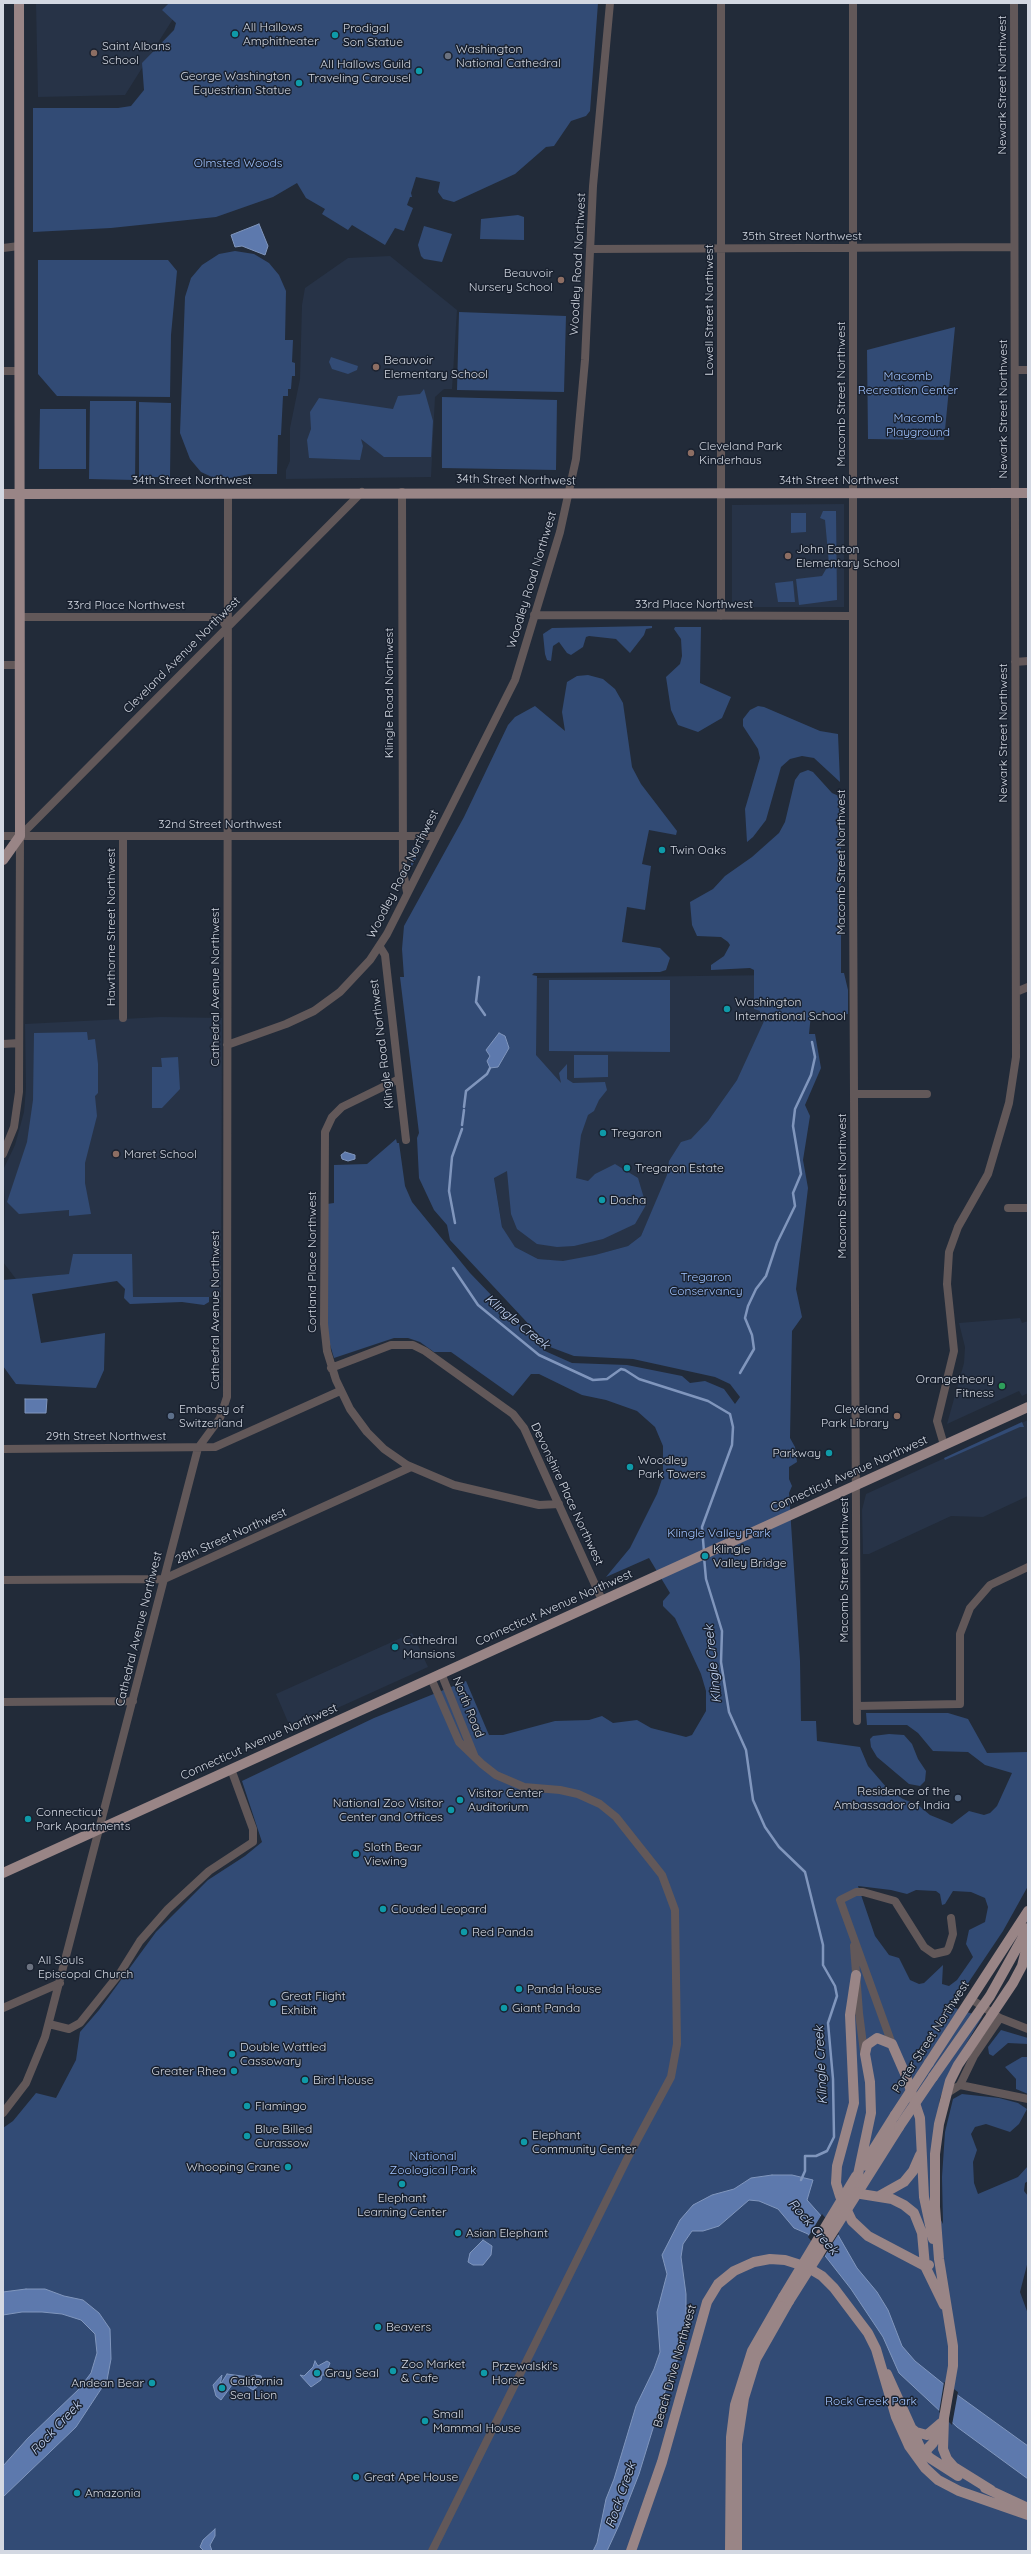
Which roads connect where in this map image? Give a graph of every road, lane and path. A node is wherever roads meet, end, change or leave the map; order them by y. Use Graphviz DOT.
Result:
graph roads {
  1 [pos="19,3"];
  2 [pos="610,3"];
  3 [pos="721,3"];
  4 [pos="853,3"];
  5 [pos="1014,3"];
  6 [pos="19,246"];
  7 [pos="1014,247"];
  8 [pos="3,248"];
  9 [pos="721,248"];
  10 [pos="852,248"];
  11 [pos="590,249"];
  12 [pos="1015,370"];
  13 [pos="1028,370"];
  14 [pos="3,371"];
  15 [pos="20,371"];
  16 [pos="362,492"];
  17 [pos="402,492"];
  18 [pos="20,493"];
  19 [pos="228,493"];
  20 [pos="570,493"];
  21 [pos="853,493"];
  22 [pos="1016,493"];
  23 [pos="1028,493"];
  24 [pos="3,494"];
  25 [pos="721,494"];
  26 [pos="534,615"];
  27 [pos="721,616"];
  28 [pos="853,616"];
  29 [pos="20,617"];
  30 [pos="227,628"];
  31 [pos="1028,661"];
  32 [pos="1015,662"];
  33 [pos="3,665"];
  34 [pos="20,665"];
  35 [pos="3,836"];
  36 [pos="20,836"];
  37 [pos="227,836"];
  38 [pos="402,836"];
  39 [pos="436,836"];
  40 [pos="123,837"];
  41 [pos="3,847"];
  42 [pos="3,860"];
  43 [pos="407,892"];
  44 [pos="380,947"];
  45 [pos="1028,987"];
  46 [pos="1016,992"];
  47 [pos="123,1018"];
  48 [pos="19,1043"];
  49 [pos="3,1044"];
  50 [pos="227,1045"];
  51 [pos="399,1079"];
  52 [pos="854,1094"];
  53 [pos="927,1094"];
  54 [pos="406,1140"];
  55 [pos="3,1154"];
  56 [pos="1008,1208"];
  57 [pos="1028,1208"];
  58 [pos="332,1368"];
  59 [pos="340,1390"];
  60 [pos="1028,1407"];
  61 [pos="944,1445"];
  62 [pos="198,1448"];
  63 [pos="3,1449"];
  64 [pos="411,1467"];
  65 [pos="856,1485"];
  66 [pos="559,1504"];
  67 [pos="1028,1567"];
  68 [pos="3,1580"];
  69 [pos="164,1580"];
  70 [pos="602,1600"];
  71 [pos="441,1674"];
  72 [pos="431,1678"];
  73 [pos="133,1701"];
  74 [pos="3,1702"];
  75 [pos="857,1706"];
  76 [pos="857,1721"];
  77 [pos="474,1755"];
  78 [pos="231,1769"];
  79 [pos="100,1829"];
  80 [pos="3,1873"];
  81 [pos="1028,1911"];
  82 [pos="951,1918"];
  83 [pos="1028,1928"];
  84 [pos="852,1932"];
  85 [pos="1028,1942"];
  86 [pos="856,1975"];
  87 [pos="60,1983"];
  88 [pos="971,1999"];
  89 [pos="982,2007"];
  90 [pos="3,2008"];
  91 [pos="996,2016"];
  92 [pos="49,2024"];
  93 [pos="1028,2029"];
  94 [pos="892,2044"];
  95 [pos="865,2054"];
  96 [pos="960,2085"];
  97 [pos="946,2094"];
  98 [pos="1028,2099"];
  99 [pos="3,2113"];
  100 [pos="922,2152"];
  101 [pos="860,2166"];
  102 [pos="856,2176"];
  103 [pos="858,2192"];
  104 [pos="879,2196"];
  105 [pos="939,2261"];
  106 [pos="925,2266"];
  107 [pos="786,2299"];
  108 [pos="950,2316"];
  109 [pos="880,2362"];
  110 [pos="944,2418"];
  111 [pos="909,2426"];
  112 [pos="921,2456"];
  113 [pos="991,2490"];
  114 [pos="1028,2508"];
  115 [pos="1013,2509"];
  116 [pos="1028,2515"];
  117 [pos="1028,2518"];
  118 [pos="432,2551"];
  119 [pos="631,2551"];
  120 [pos="730,2551"];
  121 [pos="737,2551"];
  1 -- 6 [label="main road"];
  2 -- 11 [label="street, Woodley Road Northwest"];
  3 -- 9 [label="street, Lowell Street Northwest"];
  4 -- 10 [label="street, Macomb Street Northwest"];
  5 -- 7 [label="street, Newark Street Northwest"];
  6 -- 8 [label="street"];
  6 -- 15 [label="main road"];
  7 -- 10 [label="street, 35th Street Northwest"];
  7 -- 12 [label="street, Newark Street Northwest"];
  9 -- 10 [label="street, 35th Street Northwest"];
  9 -- 11 [label="street, 35th Street Northwest"];
  9 -- 25 [label="street, Lowell Street Northwest"];
  10 -- 21 [label="street, Macomb Street Northwest"];
  11 -- 20 [label="street, Woodley Road Northwest"];
  12 -- 13 [label="street"];
  12 -- 22 [label="street, Newark Street Northwest"];
  14 -- 15 [label="street"];
  15 -- 18 [label="main road"];
  16 -- 17 [label="main road, 34th Street Northwest"];
  16 -- 19 [label="main road, 34th Street Northwest"];
  16 -- 30 [label="street, Cleveland Avenue Northwest"];
  17 -- 20 [label="main road, 34th Street Northwest"];
  17 -- 38 [label="street, Klingle Road Northwest"];
  18 -- 19 [label="main road, 34th Street Northwest"];
  18 -- 24 [label="main road, 34th Street Northwest"];
  18 -- 29 [label="main road"];
  19 -- 30 [label="street, Cathedral Avenue Northwest"];
  20 -- 25 [label="main road, 34th Street Northwest"];
  20 -- 26 [label="street, Woodley Road Northwest"];
  21 -- 22 [label="main road, 34th Street Northwest"];
  21 -- 25 [label="main road, 34th Street Northwest"];
  21 -- 28 [label="street, Macomb Street Northwest"];
  22 -- 23 [label="main road, 34th Street Northwest"];
  22 -- 32 [label="street, Newark Street Northwest"];
  25 -- 27 [label="street, Lowell Street Northwest"];
  26 -- 27 [label="street, 33rd Place Northwest"];
  26 -- 39 [label="street, Woodley Road Northwest"];
  27 -- 28 [label="street, 33rd Place Northwest"];
  28 -- 52 [label="street, Macomb Street Northwest"];
  29 -- 30 [label="street, 33rd Place Northwest"];
  29 -- 34 [label="main road"];
  30 -- 36 [label="street, Cleveland Avenue Northwest"];
  30 -- 37 [label="street, Cathedral Avenue Northwest"];
  31 -- 32 [label="street"];
  32 -- 46 [label="street, Newark Street Northwest"];
  33 -- 34 [label="street"];
  34 -- 36 [label="main road"];
  35 -- 36 [label="street, 32nd Street Northwest"];
  36 -- 40 [label="street, 32nd Street Northwest"];
  36 -- 41 [label="main road, Cleveland Avenue Northwest"];
  36 -- 42 [label="main road, Cleveland Avenue Northwest"];
  36 -- 48 [label="street"];
  37 -- 38 [label="street, 32nd Street Northwest"];
  37 -- 40 [label="street, 32nd Street Northwest"];
  37 -- 50 [label="street, Cathedral Avenue Northwest"];
  38 -- 39 [label="street, 32nd Street Northwest"];
  38 -- 43 [label="street, Klingle Road Northwest"];
  39 -- 43 [label="street, Woodley Road Northwest"];
  40 -- 47 [label="street, Hawthorne Street Northwest"];
  43 -- 44 [label="street, Woodley Road Northwest"];
  44 -- 50 [label="street, Woodley Road Northwest"];
  44 -- 51 [label="street, Klingle Road Northwest"];
  45 -- 46 [label="street"];
  46 -- 61 [label="street, Newark Street Northwest"];
  48 -- 49 [label="street"];
  48 -- 55 [label="street"];
  50 -- 62 [label="street, Cathedral Avenue Northwest"];
  51 -- 54 [label="street, Klingle Road Northwest"];
  51 -- 58 [label="street, Cortland Place Northwest"];
  52 -- 53 [label="street"];
  52 -- 65 [label="street, Macomb Street Northwest"];
  56 -- 57 [label="street"];
  58 -- 59 [label="street, Cortland Place Northwest"];
  58 -- 66 [label="street, Devonshire Place Northwest"];
  59 -- 62 [label="street, 29th Street Northwest"];
  59 -- 64 [label="street, Cortland Place Northwest"];
  60 -- 61 [label="main road, Connecticut Avenue Northwest"];
  61 -- 65 [label="main road, Connecticut Avenue Northwest"];
  62 -- 63 [label="street, 29th Street Northwest"];
  62 -- 69 [label="street, Cathedral Avenue Northwest"];
  64 -- 66 [label="street, Cortland Place Northwest"];
  64 -- 69 [label="street, 28th Street Northwest"];
  65 -- 70 [label="main road, Connecticut Avenue Northwest"];
  65 -- 75 [label="street, Macomb Street Northwest"];
  66 -- 70 [label="street, Devonshire Place Northwest"];
  67 -- 75 [label="street"];
  68 -- 69 [label="street, 28th Street Northwest"];
  69 -- 73 [label="street, Cathedral Avenue Northwest"];
  70 -- 71 [label="main road, Connecticut Avenue Northwest"];
  71 -- 72 [label="main road, Connecticut Avenue Northwest"];
  71 -- 77 [label="street, North Road"];
  72 -- 77 [label="street, North Road"];
  72 -- 78 [label="main road, Connecticut Avenue Northwest"];
  73 -- 74 [label="street"];
  73 -- 79 [label="street, Cathedral Avenue Northwest"];
  75 -- 76 [label="street, Macomb Street Northwest"];
  77 -- 118 [label="street"];
  78 -- 79 [label="main road, Connecticut Avenue Northwest"];
  78 -- 92 [label="street"];
  79 -- 80 [label="main road, Connecticut Avenue Northwest"];
  79 -- 87 [label="street, Cathedral Avenue Northwest"];
  81 -- 88 [label="main road, Porter Street Northwest"];
  82 -- 84 [label="street"];
  83 -- 89 [label="main road, Porter Street Northwest"];
  84 -- 86 [label="street"];
  84 -- 94 [label="street"];
  85 -- 91 [label="main road"];
  86 -- 95 [label="street"];
  86 -- 106 [label="main road"];
  87 -- 90 [label="street"];
  87 -- 92 [label="street, Cathedral Avenue Northwest"];
  88 -- 89 [label="street"];
  88 -- 101 [label="main road, Porter Street Northwest, bridge"];
  89 -- 91 [label="street"];
  89 -- 103 [label="main road, Porter Street Northwest, bridge"];
  91 -- 93 [label="street"];
  91 -- 96 [label="street"];
  91 -- 97 [label="main road"];
  92 -- 99 [label="street, Cathedral Avenue Northwest"];
  94 -- 95 [label="main road"];
  94 -- 100 [label="main road"];
  95 -- 101 [label="main road"];
  96 -- 97 [label="street"];
  96 -- 98 [label="street"];
  97 -- 105 [label="main road"];
  100 -- 104 [label="main road"];
  100 -- 105 [label="main road"];
  101 -- 102 [label="main road, Porter Street Northwest"];
  102 -- 103 [label="main road"];
  102 -- 107 [label="main road, bridge"];
  103 -- 104 [label="main road"];
  103 -- 107 [label="main road, bridge"];
  104 -- 106 [label="main road"];
  105 -- 106 [label="main road"];
  105 -- 108 [label="main road"];
  106 -- 108 [label="main road"];
  107 -- 120 [label="main road"];
  107 -- 121 [label="main road"];
  108 -- 110 [label="main road"];
  109 -- 111 [label="main road, Beach Drive Northwest"];
  109 -- 112 [label="main road, Beach Drive Northwest"];
  109 -- 119 [label="main road, Beach Drive Northwest"];
  110 -- 111 [label="main road"];
  110 -- 112 [label="main road"];
  110 -- 113 [label="main road"];
  111 -- 112 [label="main road, Beach Drive Northwest"];
  112 -- 113 [label="main road, Beach Drive Northwest"];
  112 -- 115 [label="main road, Beach Drive Northwest"];
  113 -- 114 [label="main road, Beach Drive Northwest"];
  115 -- 116 [label="main road, Beach Drive Northwest"];
  115 -- 117 [label="main road"];
}
